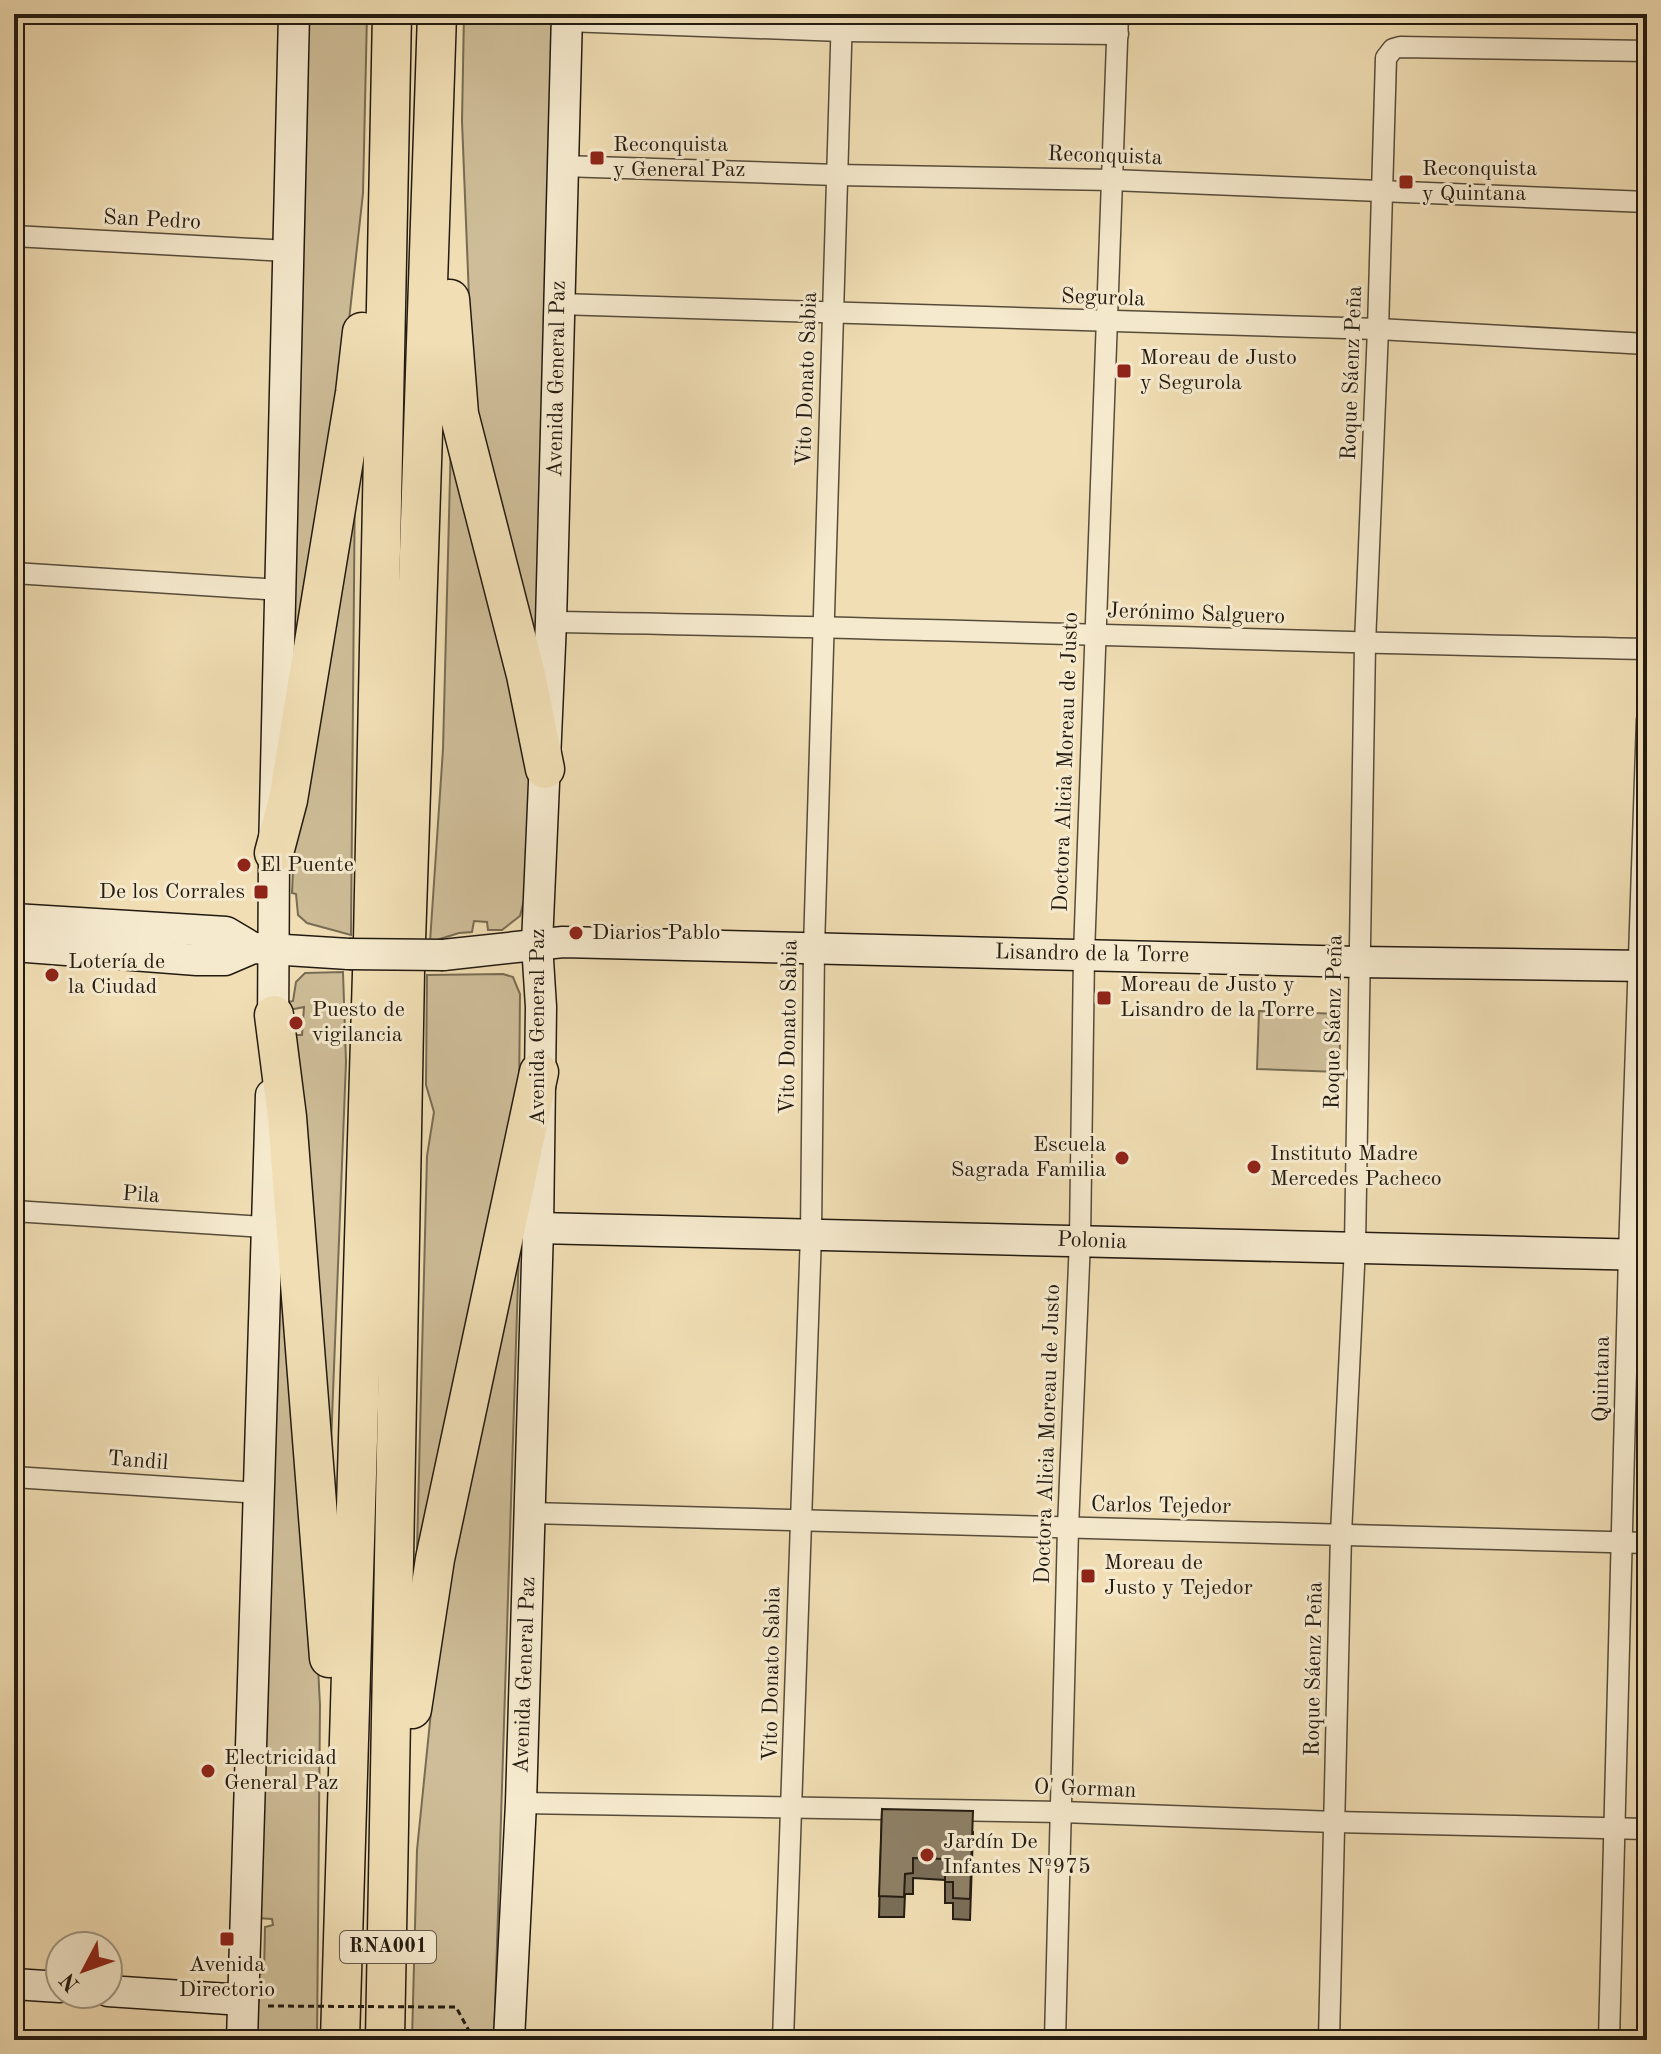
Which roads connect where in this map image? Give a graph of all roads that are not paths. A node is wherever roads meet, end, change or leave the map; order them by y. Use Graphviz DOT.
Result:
graph roads {
  1 [pos="294,14"];
  2 [pos="392,14"];
  3 [pos="437,14"];
  4 [pos="566,18"];
  5 [pos="842,22"];
  6 [pos="1118,24"];
  7 [pos="1647,51"];
  8 [pos="390,87"];
  9 [pos="436,109"];
  10 [pos="562,166"];
  11 [pos="837,175"];
  12 [pos="1112,180"];
  13 [pos="1382,191"];
  14 [pos="1647,202"];
  15 [pos="14,236"];
  16 [pos="288,251"];
  17 [pos="558,304"];
  18 [pos="833,314"];
  19 [pos="1106,323"];
  20 [pos="1378,329"];
  21 [pos="1647,344"];
  22 [pos="14,573"];
  23 [pos="280,590"];
  24 [pos="551,622"];
  25 [pos="824,626"];
  26 [pos="1094,635"];
  27 [pos="1365,644"];
  28 [pos="1647,649"];
  29 [pos="1647,720"];
  30 [pos="545,769"];
  31 [pos="274,853"];
  32 [pos="14,919"];
  33 [pos="537,944"];
  34 [pos="14,946"];
  35 [pos="814,948"];
  36 [pos="264,949"];
  37 [pos="1084,954"];
  38 [pos="1358,962"];
  39 [pos="1644,966"];
  40 [pos="274,1015"];
  41 [pos="539,1072"];
  42 [pos="14,1211"];
  43 [pos="265,1227"];
  44 [pos="538,1228"];
  45 [pos="811,1234"];
  46 [pos="1080,1240"];
  47 [pos="1355,1246"];
  48 [pos="1638,1255"];
  49 [pos="14,1477"];
  50 [pos="259,1493"];
  51 [pos="530,1513"];
  52 [pos="800,1520"];
  53 [pos="1068,1528"];
  54 [pos="1341,1534"];
  55 [pos="1623,1542"];
  56 [pos="1647,1543"];
  57 [pos="521,1803"];
  58 [pos="793,1808"];
  59 [pos="1062,1812"];
  60 [pos="1335,1822"];
  61 [pos="1615,1828"];
  62 [pos="1647,1829"];
  63 [pos="390,1854"];
  64 [pos="344,1871"];
  65 [pos="14,1984"];
  66 [pos="44,1986"];
  67 [pos="124,1992"];
  68 [pos="256,2003"];
  69 [pos="242,2040"];
  70 [pos="340,2040"];
  71 [pos="385,2040"];
  72 [pos="509,2040"];
  73 [pos="783,2040"];
  74 [pos="1055,2040"];
  75 [pos="1329,2040"];
  76 [pos="1609,2040"];
  1 -- 16 [label="street"];
  2 -- 8 [label="highway, RNA001"];
  3 -- 9 [label="highway, RNA001"];
  4 -- 5 [label="street"];
  4 -- 10 [label="street, Avenida General Paz"];
  5 -- 6 [label="street"];
  5 -- 11 [label="street, Vito Donato Sabia"];
  6 -- 12 [label="street, Doctora Alicia Moreau de Justo"];
  7 -- 13 [label="street, Roque Sáenz Peña"];
  8 -- 31 [label="highway"];
  8 -- 64 [label="highway, RNA001"];
  9 -- 30 [label="highway"];
  9 -- 63 [label="highway, RNA001"];
  10 -- 11 [label="street, Reconquista"];
  10 -- 17 [label="street, Avenida General Paz"];
  11 -- 12 [label="street, Reconquista"];
  11 -- 18 [label="street, Vito Donato Sabia"];
  12 -- 13 [label="street, Reconquista"];
  12 -- 19 [label="street, Doctora Alicia Moreau de Justo"];
  13 -- 14 [label="street, Reconquista"];
  13 -- 20 [label="street, Roque Sáenz Peña"];
  15 -- 16 [label="street, San Pedro"];
  16 -- 23 [label="street"];
  17 -- 18 [label="street, Segurola"];
  17 -- 24 [label="street, Avenida General Paz"];
  18 -- 19 [label="street, Segurola"];
  18 -- 25 [label="street, Vito Donato Sabia"];
  19 -- 20 [label="street, Segurola"];
  19 -- 26 [label="street, Doctora Alicia Moreau de Justo"];
  20 -- 21 [label="street, Segurola"];
  20 -- 27 [label="street, Roque Sáenz Peña"];
  22 -- 23 [label="street"];
  23 -- 31 [label="street"];
  24 -- 25 [label="street, Jerónimo Salguero"];
  24 -- 30 [label="street, Avenida General Paz"];
  25 -- 26 [label="street, Jerónimo Salguero"];
  25 -- 35 [label="street, Vito Donato Sabia"];
  26 -- 27 [label="street, Jerónimo Salguero"];
  26 -- 37 [label="street, Doctora Alicia Moreau de Justo"];
  27 -- 28 [label="street, Jerónimo Salguero"];
  27 -- 38 [label="street, Roque Sáenz Peña"];
  29 -- 39 [label="street, Quintana"];
  30 -- 33 [label="street, Avenida General Paz"];
  31 -- 36 [label="street"];
  32 -- 36 [label="street"];
  33 -- 35 [label="street, Lisandro de la Torre"];
  33 -- 36 [label="street, Lisandro de la Torre, bridge"];
  33 -- 41 [label="street, Avenida General Paz"];
  34 -- 36 [label="street"];
  35 -- 37 [label="street, Lisandro de la Torre"];
  35 -- 45 [label="street, Vito Donato Sabia"];
  36 -- 40 [label="street"];
  37 -- 38 [label="street, Lisandro de la Torre"];
  37 -- 46 [label="street, Doctora Alicia Moreau de Justo"];
  38 -- 39 [label="street, Lisandro de la Torre"];
  38 -- 47 [label="street, Roque Sáenz Peña"];
  39 -- 48 [label="street, Quintana"];
  40 -- 43 [label="street"];
  40 -- 64 [label="highway"];
  41 -- 44 [label="street, Avenida General Paz"];
  41 -- 63 [label="highway"];
  42 -- 43 [label="street, Pila"];
  43 -- 50 [label="street"];
  44 -- 45 [label="street, Polonia"];
  44 -- 51 [label="street, Avenida General Paz"];
  45 -- 46 [label="street, Polonia"];
  45 -- 52 [label="street, Vito Donato Sabia"];
  46 -- 47 [label="street, Polonia"];
  46 -- 53 [label="street, Doctora Alicia Moreau de Justo"];
  47 -- 48 [label="street, Polonia"];
  47 -- 54 [label="street, Roque Sáenz Peña"];
  48 -- 55 [label="street, Quintana"];
  49 -- 50 [label="street, Tandil"];
  50 -- 68 [label="street"];
  51 -- 52 [label="street, Carlos Tejedor"];
  51 -- 57 [label="street, Avenida General Paz"];
  52 -- 53 [label="street, Carlos Tejedor"];
  52 -- 58 [label="street, Vito Donato Sabia"];
  53 -- 54 [label="street, Carlos Tejedor"];
  53 -- 59 [label="street, Doctora Alicia Moreau de Justo"];
  54 -- 55 [label="street, Carlos Tejedor"];
  54 -- 60 [label="street, Roque Sáenz Peña"];
  55 -- 56 [label="street, Carlos Tejedor"];
  55 -- 61 [label="street, Quintana"];
  57 -- 58 [label="street, O' Gorman"];
  57 -- 72 [label="street, Avenida General Paz"];
  58 -- 59 [label="street, O' Gorman"];
  58 -- 73 [label="street, Vito Donato Sabia"];
  59 -- 60 [label="street, O' Gorman"];
  59 -- 74 [label="street, Doctora Alicia Moreau de Justo"];
  60 -- 61 [label="street, O' Gorman"];
  60 -- 75 [label="street, Roque Sáenz Peña"];
  61 -- 62 [label="street, O' Gorman"];
  61 -- 76 [label="street, Quintana"];
  63 -- 71 [label="highway, RNA001"];
  64 -- 70 [label="highway, RNA001"];
  65 -- 66 [label="street"];
  67 -- 68 [label="street"];
  68 -- 69 [label="street"];
}
